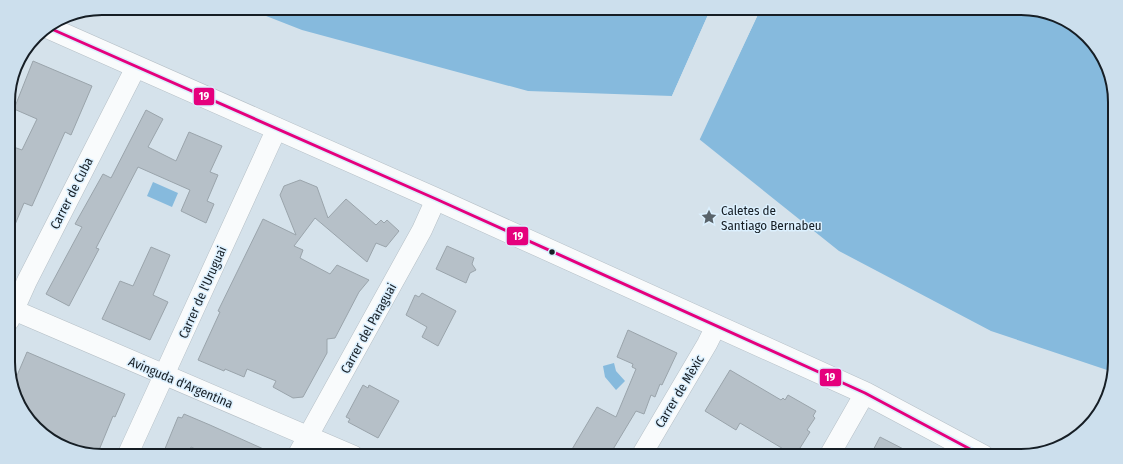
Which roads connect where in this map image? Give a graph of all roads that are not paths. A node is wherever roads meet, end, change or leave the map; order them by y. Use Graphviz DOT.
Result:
graph roads {
  1 [pos="54,30"];
  2 [pos="136,67"];
  3 [pos="277,128"];
  4 [pos="436,199"];
  5 [pos="15,303"];
  6 [pos="15,315"];
  7 [pos="716,326"];
  8 [pos="164,375"];
  9 [pos="865,393"];
  10 [pos="309,436"];
  11 [pos="130,449"];
  12 [pos="301,449"];
  13 [pos="338,449"];
  14 [pos="645,449"];
  15 [pos="833,449"];
  16 [pos="970,449"];
  1 -- 2 [label="street"];
  2 -- 3 [label="street"];
  2 -- 5 [label="street, Carrer de Cuba"];
  3 -- 4 [label="street"];
  3 -- 8 [label="street, Carrer de l'Uruguai"];
  4 -- 7 [label="street"];
  4 -- 10 [label="street, Carrer del Paraguai"];
  6 -- 8 [label="street, Avinguda d'Argentina"];
  7 -- 9 [label="street"];
  7 -- 14 [label="street, Carrer de Mèxic"];
  8 -- 10 [label="street, Avinguda d'Argentina"];
  8 -- 11 [label="street, Carrer de l'Uruguai"];
  9 -- 15 [label="street"];
  9 -- 16 [label="street"];
  10 -- 12 [label="street, Carrer del Paraguai"];
  10 -- 13 [label="street, Avinguda d'Argentina"];
}
